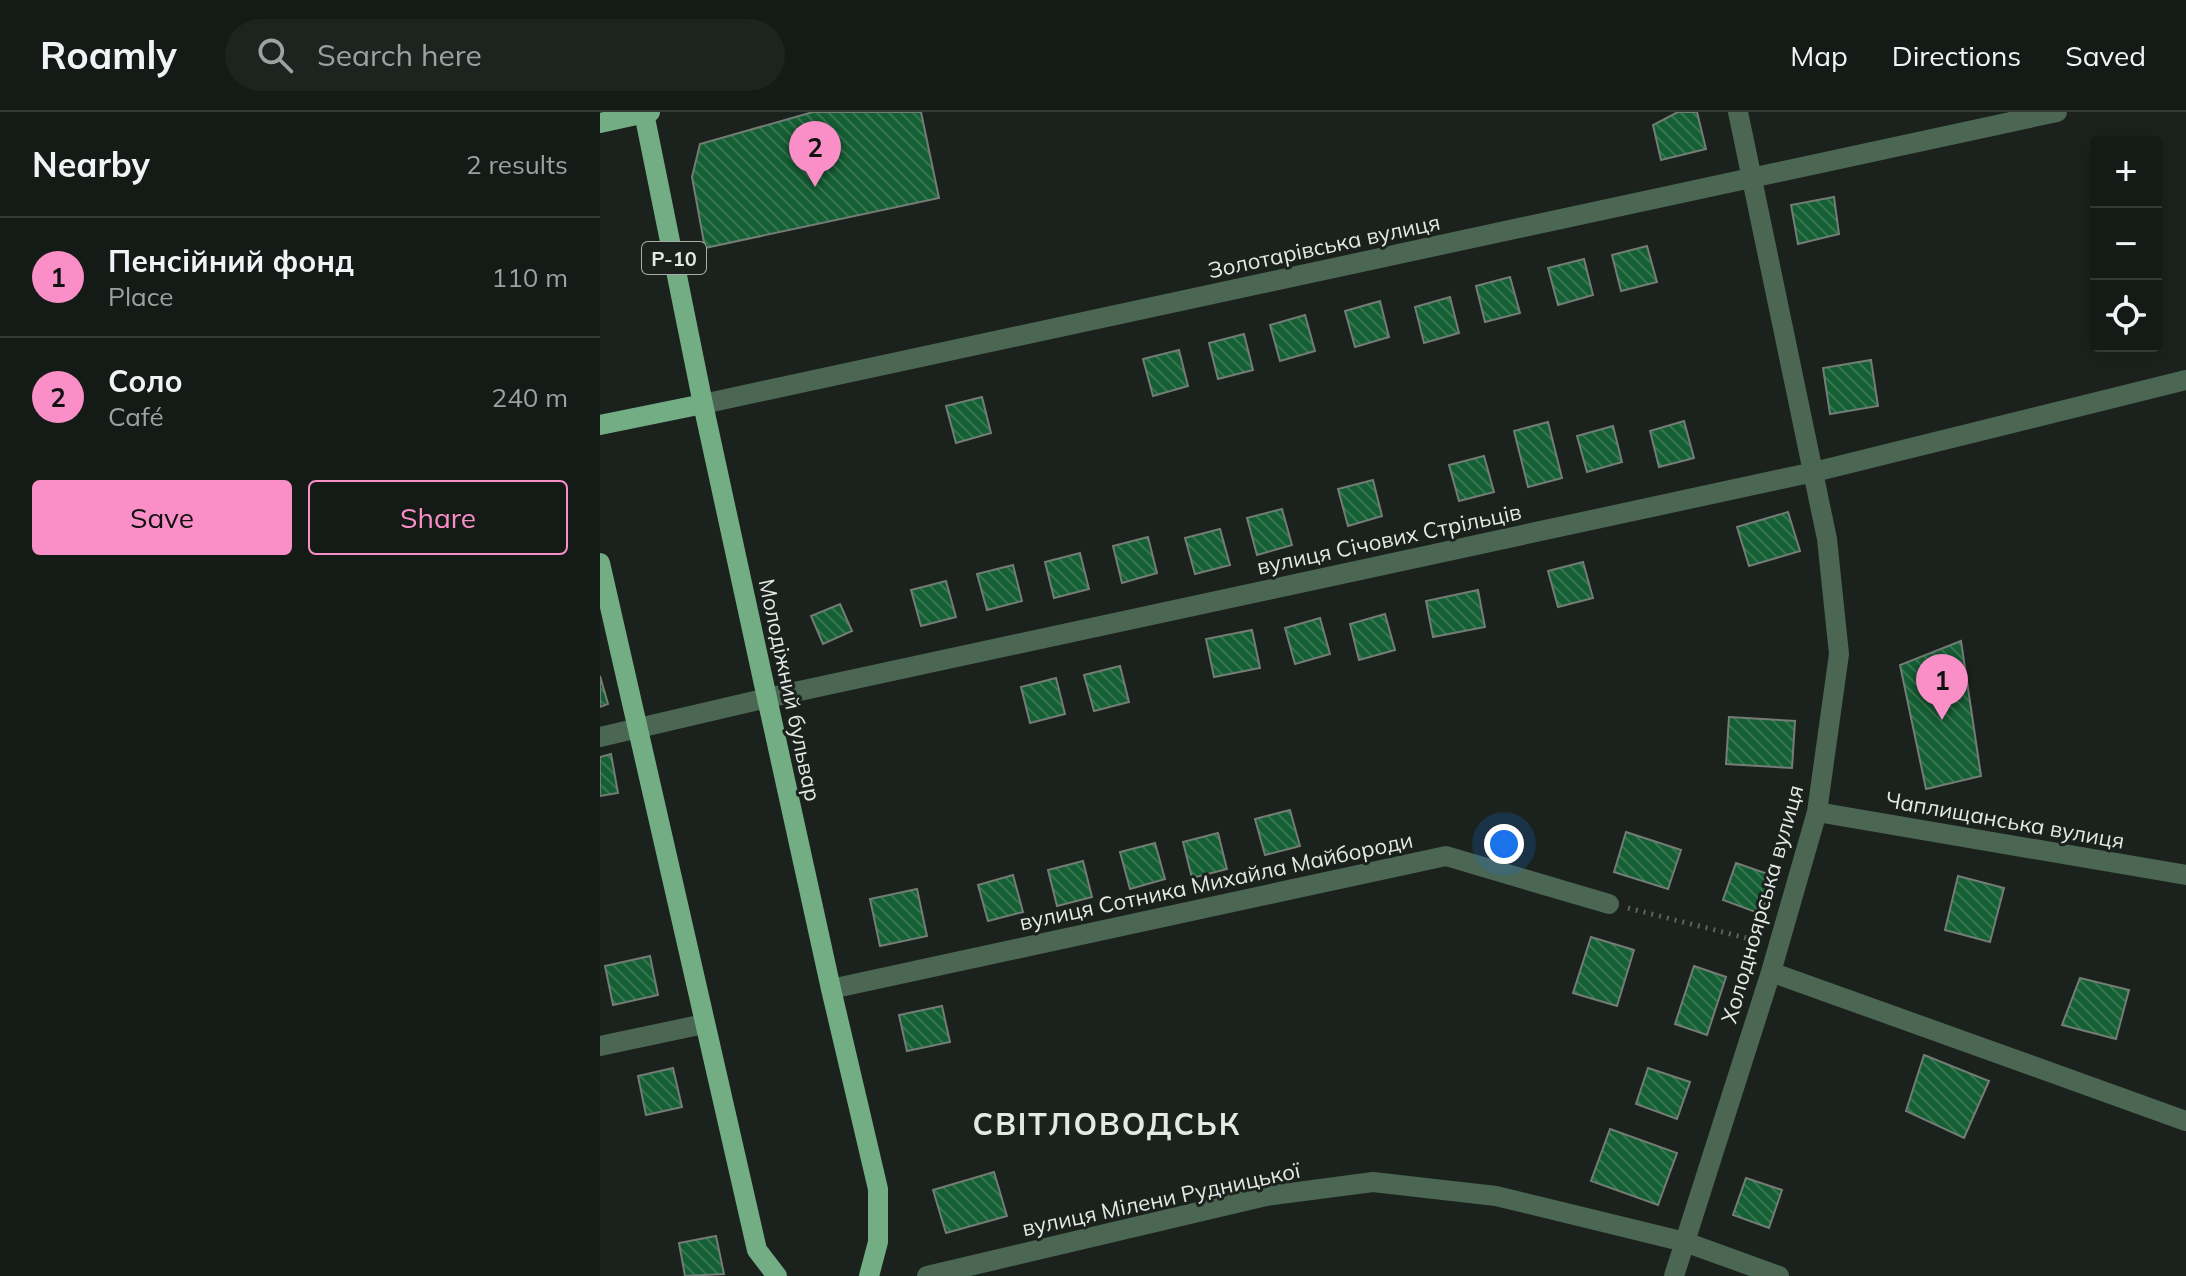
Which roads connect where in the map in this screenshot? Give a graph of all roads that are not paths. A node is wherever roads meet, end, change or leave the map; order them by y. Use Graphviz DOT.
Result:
graph roads {
  1 [pos="647,112"];
  2 [pos="1738,112"];
  3 [pos="2057,112"];
  4 [pos="600,123"];
  5 [pos="1751,179"];
  6 [pos="2186,380"];
  7 [pos="703,404"];
  8 [pos="600,425"];
  9 [pos="1814,472"];
  10 [pos="600,563"];
  11 [pos="767,698"];
  12 [pos="637,728"];
  13 [pos="600,737"];
  14 [pos="1817,812"];
  15 [pos="2186,875"];
  16 [pos="1609,904"];
  17 [pos="1771,972"];
  18 [pos="831,989"];
  19 [pos="704,1024"];
  20 [pos="600,1046"];
  21 [pos="2186,1121"];
  22 [pos="1685,1242"];
  23 [pos="777,1276"];
  24 [pos="869,1276"];
  25 [pos="927,1276"];
  26 [pos="1674,1276"];
  27 [pos="1779,1276"];
  1 -- 4 [label="main road, Р-10"];
  1 -- 7 [label="main road, Молодіжний бульвар / Р-10"];
  2 -- 5 [label="street, Холодноярська вулиця"];
  3 -- 5 [label="street, Золотарівська вулиця"];
  5 -- 7 [label="street, Золотарівська вулиця"];
  5 -- 9 [label="street, Холодноярська вулиця"];
  6 -- 9 [label="street, вулиця Січових Стрільців"];
  7 -- 8 [label="main road, Золотарівська вулиця"];
  7 -- 11 [label="main road, Молодіжний бульвар"];
  9 -- 11 [label="street, вулиця Січових Стрільців"];
  9 -- 14 [label="street, Холодноярська вулиця"];
  10 -- 12 [label="main road"];
  11 -- 12 [label="street, вулиця Січових Стрільців"];
  11 -- 18 [label="main road, Молодіжний бульвар"];
  12 -- 13 [label="street, вулиця Січових Стрільців"];
  12 -- 19 [label="main road"];
  14 -- 15 [label="street, Чаплищанська вулиця"];
  14 -- 17 [label="street, Холодноярська вулиця"];
  16 -- 18 [label="street, вулиця Сотника Михайла Майбороди"];
  17 -- 21 [label="street"];
  17 -- 22 [label="street, Холодноярська вулиця"];
  18 -- 24 [label="main road, Молодіжний бульвар"];
  19 -- 20 [label="street"];
  19 -- 23 [label="main road"];
  22 -- 25 [label="street, вулиця Мілени Рудницької"];
  22 -- 26 [label="street, Холодноярська вулиця"];
  22 -- 27 [label="street, вулиця Мілени Рудницької"];
}
